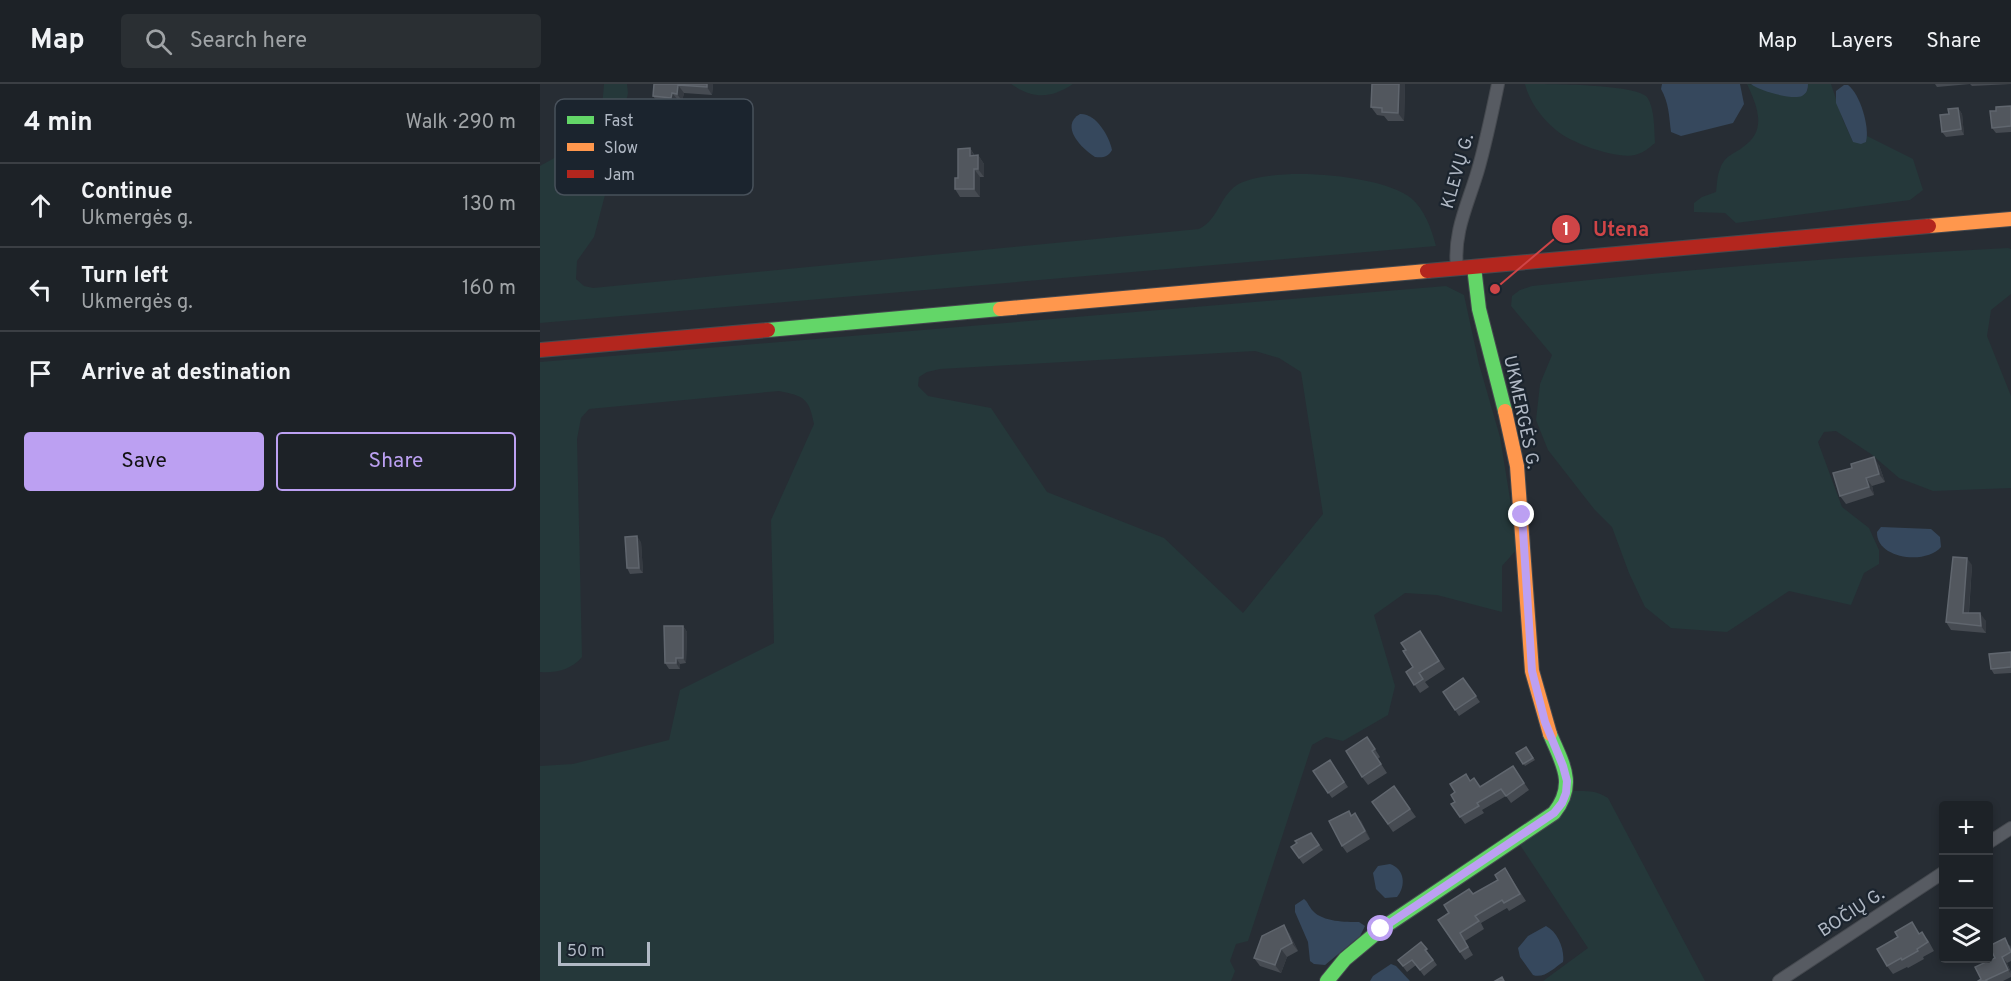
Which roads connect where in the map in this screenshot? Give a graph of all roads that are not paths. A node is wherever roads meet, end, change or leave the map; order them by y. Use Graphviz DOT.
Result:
graph roads {
  1 [pos="1498,84"];
  2 [pos="2011,219"];
  3 [pos="1474,267"];
  4 [pos="1457,268"];
  5 [pos="540,350"];
  6 [pos="2011,828"];
  7 [pos="1993,840"];
  8 [pos="1939,875"];
  9 [pos="1327,981"];
  10 [pos="1779,981"];
  1 -- 4 [label="street, KLEVŲ G."];
  2 -- 3 [label="main road"];
  3 -- 4 [label="main road"];
  3 -- 9 [label="main road, UKMERGĖS G."];
  4 -- 5 [label="main road"];
  6 -- 7 [label="street"];
  8 -- 10 [label="street, BOČIŲ G."];
}
